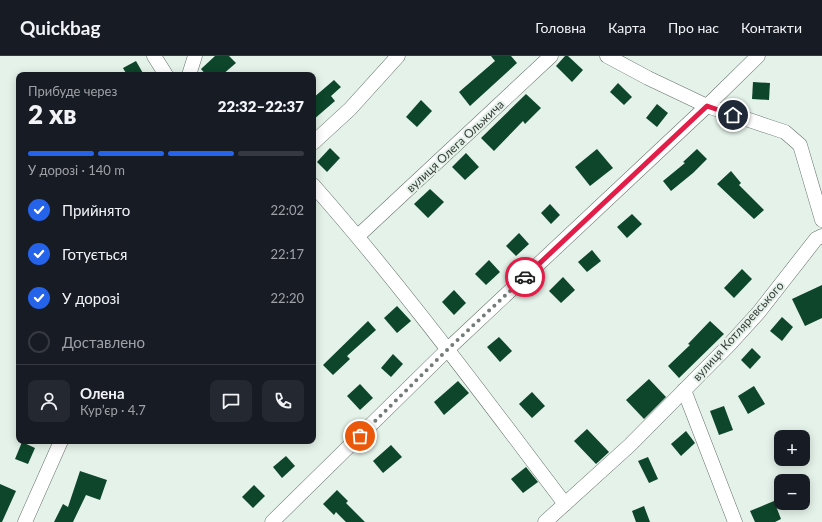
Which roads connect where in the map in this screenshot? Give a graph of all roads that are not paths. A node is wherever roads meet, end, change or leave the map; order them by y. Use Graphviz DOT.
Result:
graph roads {
  1 [pos="154,56"];
  2 [pos="195,56"];
  3 [pos="398,56"];
  4 [pos="551,56"];
  5 [pos="607,56"];
  6 [pos="758,56"];
  7 [pos="164,72"];
  8 [pos="189,72"];
  9 [pos="707,106"];
  10 [pos="316,140"];
  11 [pos="316,188"];
  12 [pos="822,220"];
  13 [pos="358,236"];
  14 [pos="822,236"];
  15 [pos="448,349"];
  16 [pos="684,390"];
  17 [pos="60,444"];
  18 [pos="565,504"];
  19 [pos="24,522"];
  20 [pos="272,522"];
  21 [pos="545,522"];
  22 [pos="735,522"];
  1 -- 7 [label="street"];
  2 -- 8 [label="street"];
  3 -- 10 [label="street"];
  4 -- 13 [label="street, вулиця Олега Ольжича"];
  5 -- 9 [label="street"];
  6 -- 9 [label="street"];
  9 -- 12 [label="street"];
  9 -- 15 [label="street"];
  11 -- 13 [label="street"];
  13 -- 15 [label="street"];
  14 -- 16 [label="street, вулиця Котляревського"];
  15 -- 18 [label="street"];
  15 -- 20 [label="street"];
  16 -- 18 [label="street, вулиця Котляревського"];
  16 -- 22 [label="street, вулиця Котляревського"];
  17 -- 19 [label="street"];
  18 -- 21 [label="street, вулиця Котляревського"];
}
